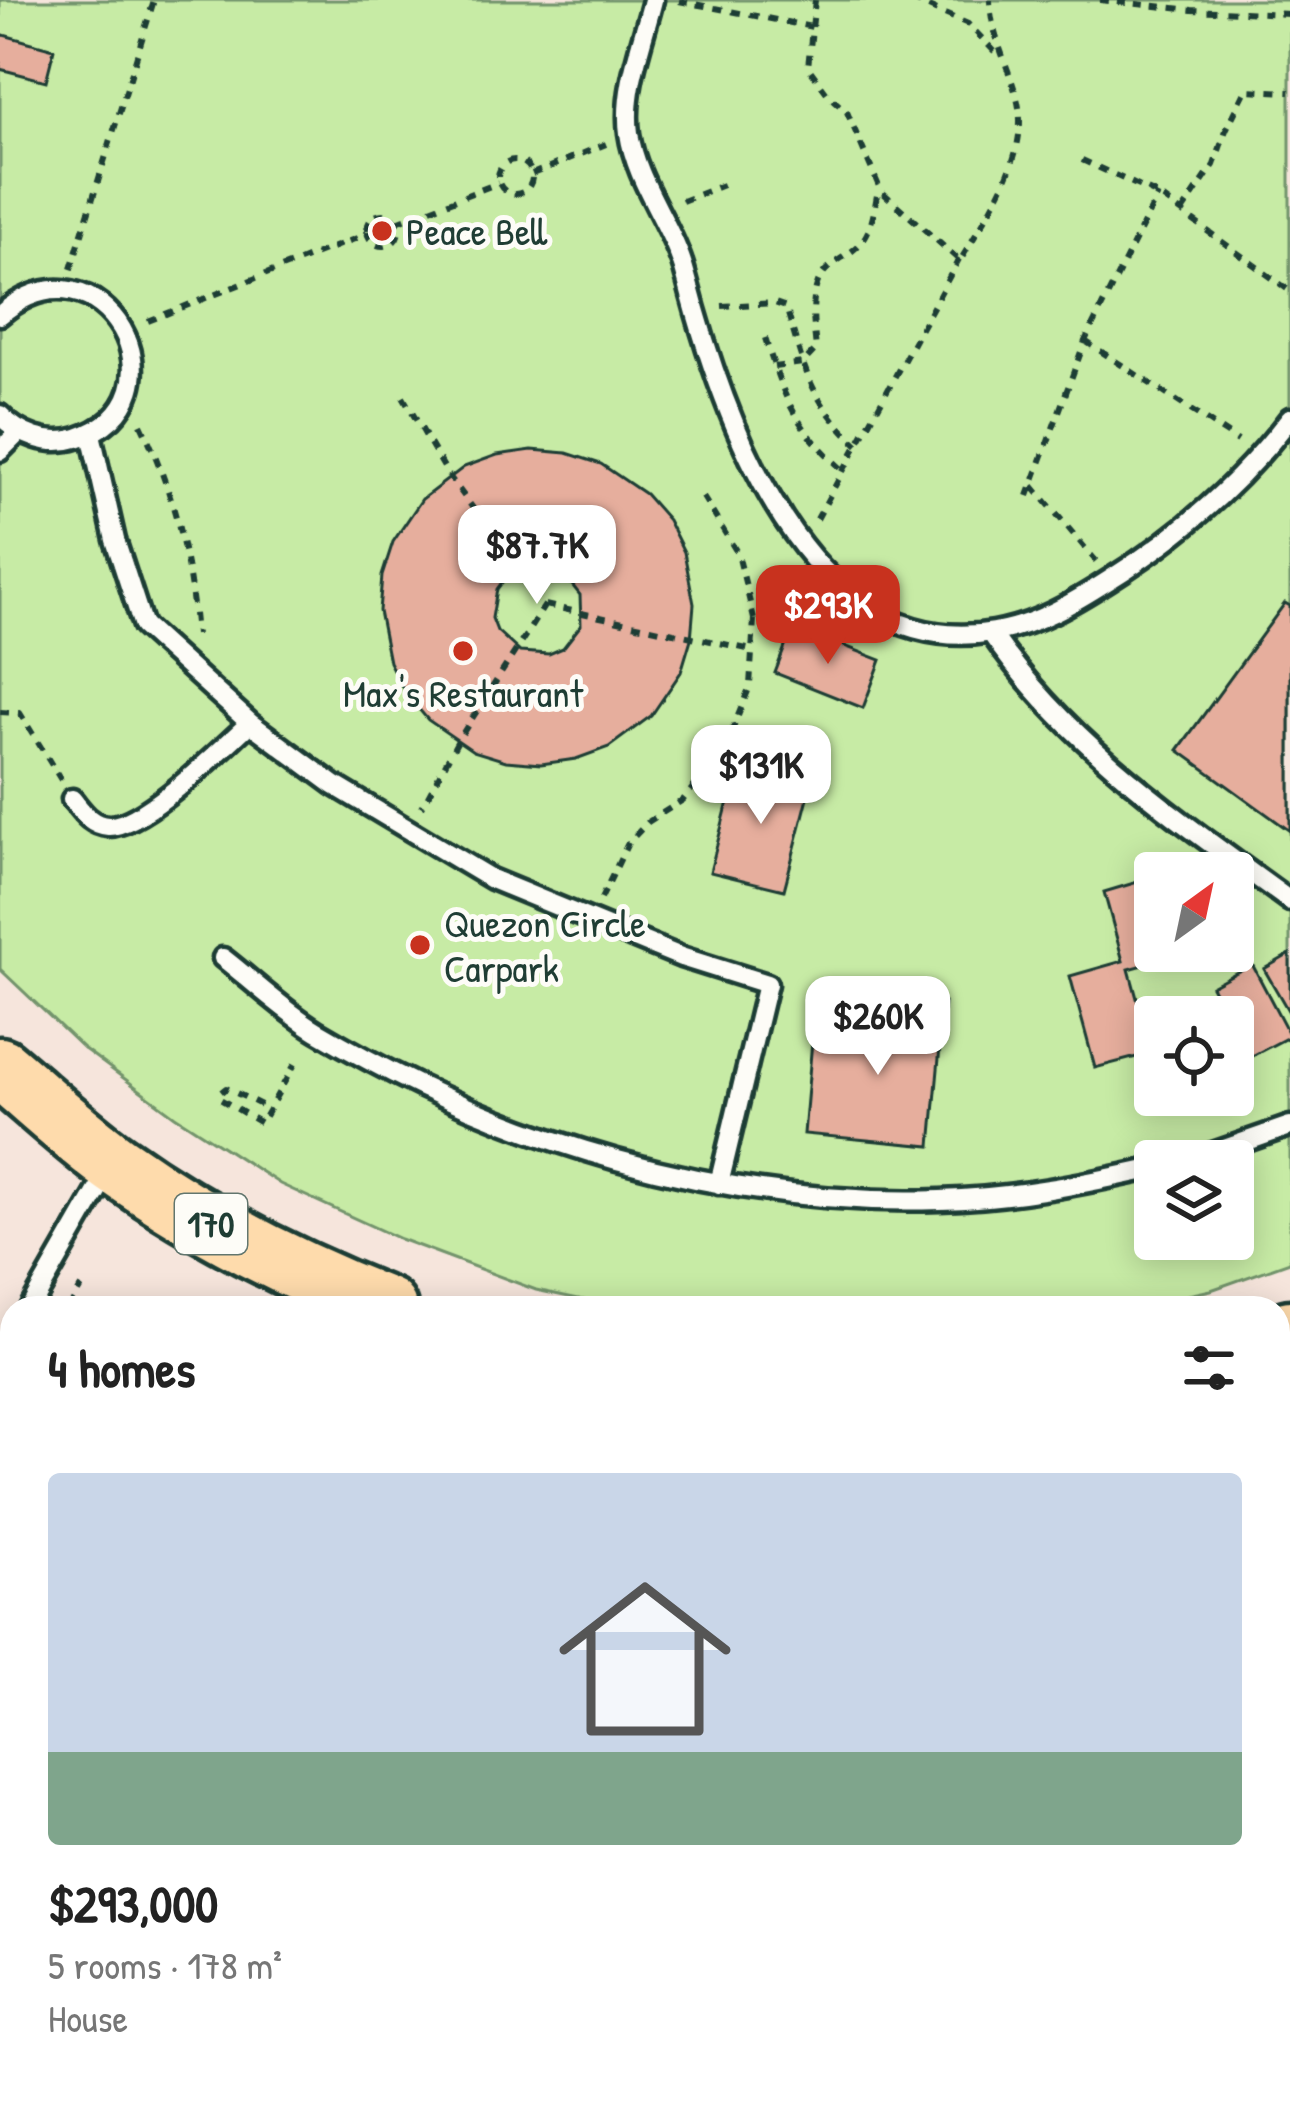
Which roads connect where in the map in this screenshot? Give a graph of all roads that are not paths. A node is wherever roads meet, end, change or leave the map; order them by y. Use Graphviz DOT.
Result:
graph roads {
  1 [pos="653,0"];
  2 [pos="0,315"];
  3 [pos="0,415"];
  4 [pos="1290,418"];
  5 [pos="20,431"];
  6 [pos="91,434"];
  7 [pos="0,451"];
  8 [pos="992,632"];
  9 [pos="250,723"];
  10 [pos="72,799"];
  11 [pos="1290,901"];
  12 [pos="224,958"];
  13 [pos="0,1068"];
  14 [pos="1290,1126"];
  15 [pos="1250,1140"];
  16 [pos="114,1163"];
  17 [pos="1134,1172"];
  18 [pos="719,1184"];
  19 [pos="37,1296"];
  20 [pos="343,1296"];
  1 -- 8 [label="lane"];
  2 -- 6 [label="lane"];
  3 -- 5 [label="lane"];
  4 -- 8 [label="lane"];
  5 -- 6 [label="lane"];
  5 -- 7 [label="lane"];
  6 -- 9 [label="lane"];
  8 -- 11 [label="lane"];
  9 -- 10 [label="lane"];
  9 -- 18 [label="lane"];
  12 -- 18 [label="lane"];
  13 -- 16 [label="main road, 170"];
  14 -- 15 [label="lane"];
  16 -- 19 [label="lane"];
  16 -- 20 [label="main road, 170"];
  17 -- 18 [label="lane"];
}
